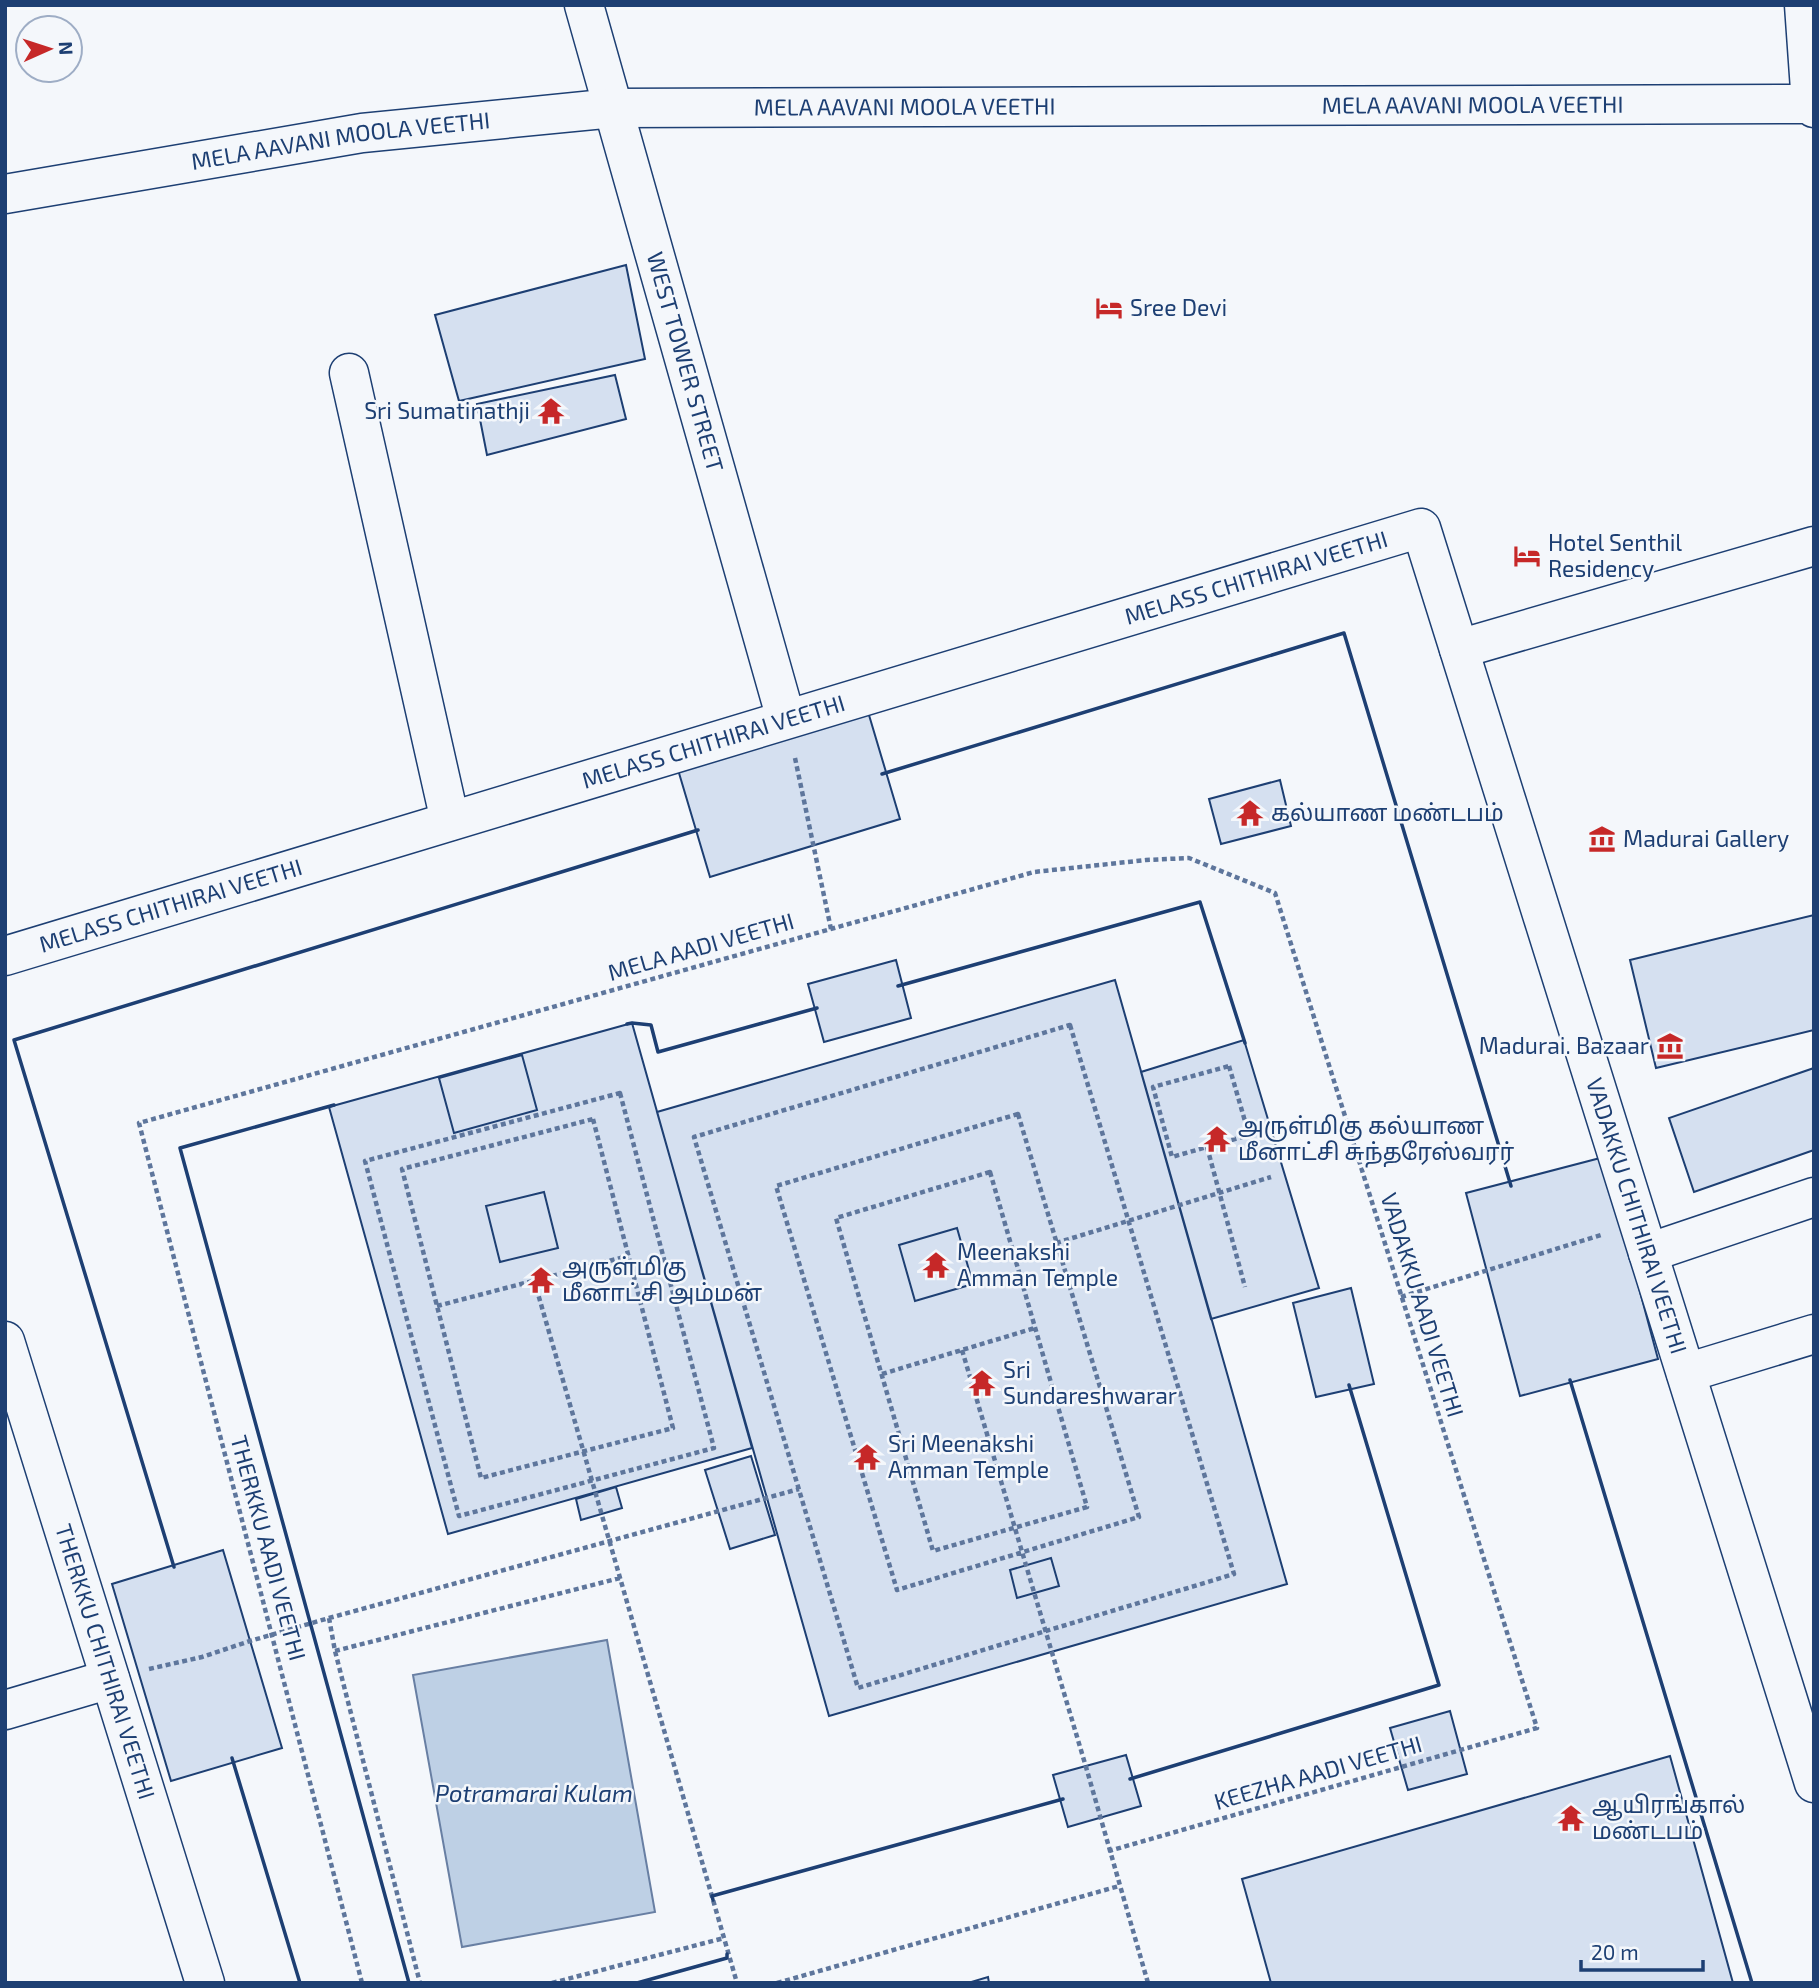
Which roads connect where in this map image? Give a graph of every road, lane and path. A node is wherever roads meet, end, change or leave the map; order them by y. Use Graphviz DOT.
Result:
graph roads {
  1 [pos="584,5"];
  2 [pos="1804,5"];
  3 [pos="1813,105"];
  4 [pos="614,108"];
  5 [pos="5,194"];
  6 [pos="349,373"];
  7 [pos="1421,528"];
  8 [pos="1814,547"];
  9 [pos="1459,649"];
  10 [pos="786,719"];
  11 [pos="450,821"];
  12 [pos="1275,893"];
  13 [pos="831,929"];
  14 [pos="7,948"];
  15 [pos="139,1123"];
  16 [pos="1206,1147"];
  17 [pos="1271,1177"];
  18 [pos="1219,1194"];
  19 [pos="1814,1197"];
  20 [pos="1129,1220"];
  21 [pos="1643,1238"];
  22 [pos="1056,1242"];
  23 [pos="628,1255"];
  24 [pos="534,1280"];
  25 [pos="1245,1287"];
  26 [pos="1401,1297"];
  27 [pos="437,1306"];
  28 [pos="1035,1328"];
  29 [pos="1814,1334"];
  30 [pos="5,1340"];
  31 [pos="962,1350"];
  32 [pos="1686,1373"];
  33 [pos="882,1374"];
  34 [pos="583,1451"];
  35 [pos="592,1480"];
  36 [pos="799,1489"];
  37 [pos="1014,1528"];
  38 [pos="610,1541"];
  39 [pos="1022,1552"];
  40 [pos="620,1578"];
  41 [pos="329,1618"];
  42 [pos="1045,1632"];
  43 [pos="272,1635"];
  44 [pos="335,1651"];
  45 [pos="110,1679"];
  46 [pos="1798,1681"];
  47 [pos="5,1710"];
  48 [pos="1537,1728"];
  49 [pos="1814,1783"];
  50 [pos="1110,1851"];
  51 [pos="1119,1886"];
  52 [pos="724,1938"];
  53 [pos="205,1983"];
  54 [pos="362,1983"];
  55 [pos="420,1983"];
  56 [pos="552,1983"];
  57 [pos="737,1983"];
  58 [pos="777,1983"];
  59 [pos="1148,1983"];
  1 -- 4 [label="street, WEST TOWER STREET"];
  2 -- 3 [label="street"];
  3 -- 4 [label="street, MELA AAVANI MOOLA VEETHI"];
  4 -- 5 [label="street, MELA AAVANI MOOLA VEETHI"];
  4 -- 10 [label="street, WEST TOWER STREET"];
  6 -- 11 [label="street"];
  7 -- 9 [label="street, VADAKKU CHITHIRAI VEETHI"];
  7 -- 10 [label="street, MELASS CHITHIRAI VEETHI"];
  8 -- 9 [label="street"];
  9 -- 21 [label="street, VADAKKU CHITHIRAI VEETHI"];
  10 -- 11 [label="street, MELASS CHITHIRAI VEETHI"];
  10 -- 13 [label="path"];
  11 -- 14 [label="street, MELASS CHITHIRAI VEETHI"];
  12 -- 13 [label="path, MELA AADI VEETHI"];
  12 -- 26 [label="path, VADAKKU AADI VEETHI"];
  13 -- 15 [label="path, MELA AADI VEETHI"];
  15 -- 43 [label="path, THERKKU AADI VEETHI"];
  16 -- 16 [label="path"];
  16 -- 18 [label="path"];
  17 -- 18 [label="path"];
  18 -- 20 [label="path"];
  18 -- 25 [label="path"];
  19 -- 21 [label="street"];
  20 -- 22 [label="path"];
  20 -- 36 [label="path"];
  20 -- 42 [label="path"];
  21 -- 26 [label="path"];
  21 -- 32 [label="street, VADAKKU CHITHIRAI VEETHI"];
  22 -- 39 [label="path"];
  22 -- 39 [label="path"];
  23 -- 24 [label="path"];
  23 -- 27 [label="path"];
  23 -- 34 [label="path"];
  24 -- 27 [label="path"];
  24 -- 34 [label="path"];
  26 -- 48 [label="path, VADAKKU AADI VEETHI"];
  27 -- 34 [label="path"];
  28 -- 31 [label="path"];
  28 -- 33 [label="path"];
  28 -- 37 [label="path"];
  29 -- 32 [label="street"];
  30 -- 45 [label="street, THERKKU CHITHIRAI VEETHI"];
  31 -- 33 [label="path"];
  31 -- 37 [label="path"];
  32 -- 46 [label="street, VADAKKU CHITHIRAI VEETHI"];
  33 -- 37 [label="path"];
  34 -- 35 [label="path"];
  35 -- 35 [label="path"];
  35 -- 38 [label="path"];
  36 -- 38 [label="path"];
  36 -- 42 [label="path"];
  37 -- 39 [label="path"];
  38 -- 40 [label="path"];
  38 -- 41 [label="path"];
  39 -- 42 [label="path"];
  40 -- 44 [label="path"];
  40 -- 52 [label="path"];
  41 -- 43 [label="path"];
  41 -- 44 [label="path"];
  42 -- 50 [label="path"];
  43 -- 45 [label="path"];
  43 -- 54 [label="path, THERKKU AADI VEETHI"];
  44 -- 55 [label="path"];
  45 -- 47 [label="street"];
  45 -- 53 [label="street, THERKKU CHITHIRAI VEETHI"];
  46 -- 49 [label="street, VADAKKU CHITHIRAI VEETHI"];
  48 -- 50 [label="path, KEEZHA AADI VEETHI"];
  50 -- 51 [label="path"];
  51 -- 58 [label="path"];
  51 -- 59 [label="path"];
  52 -- 56 [label="path"];
  52 -- 57 [label="path"];
}
